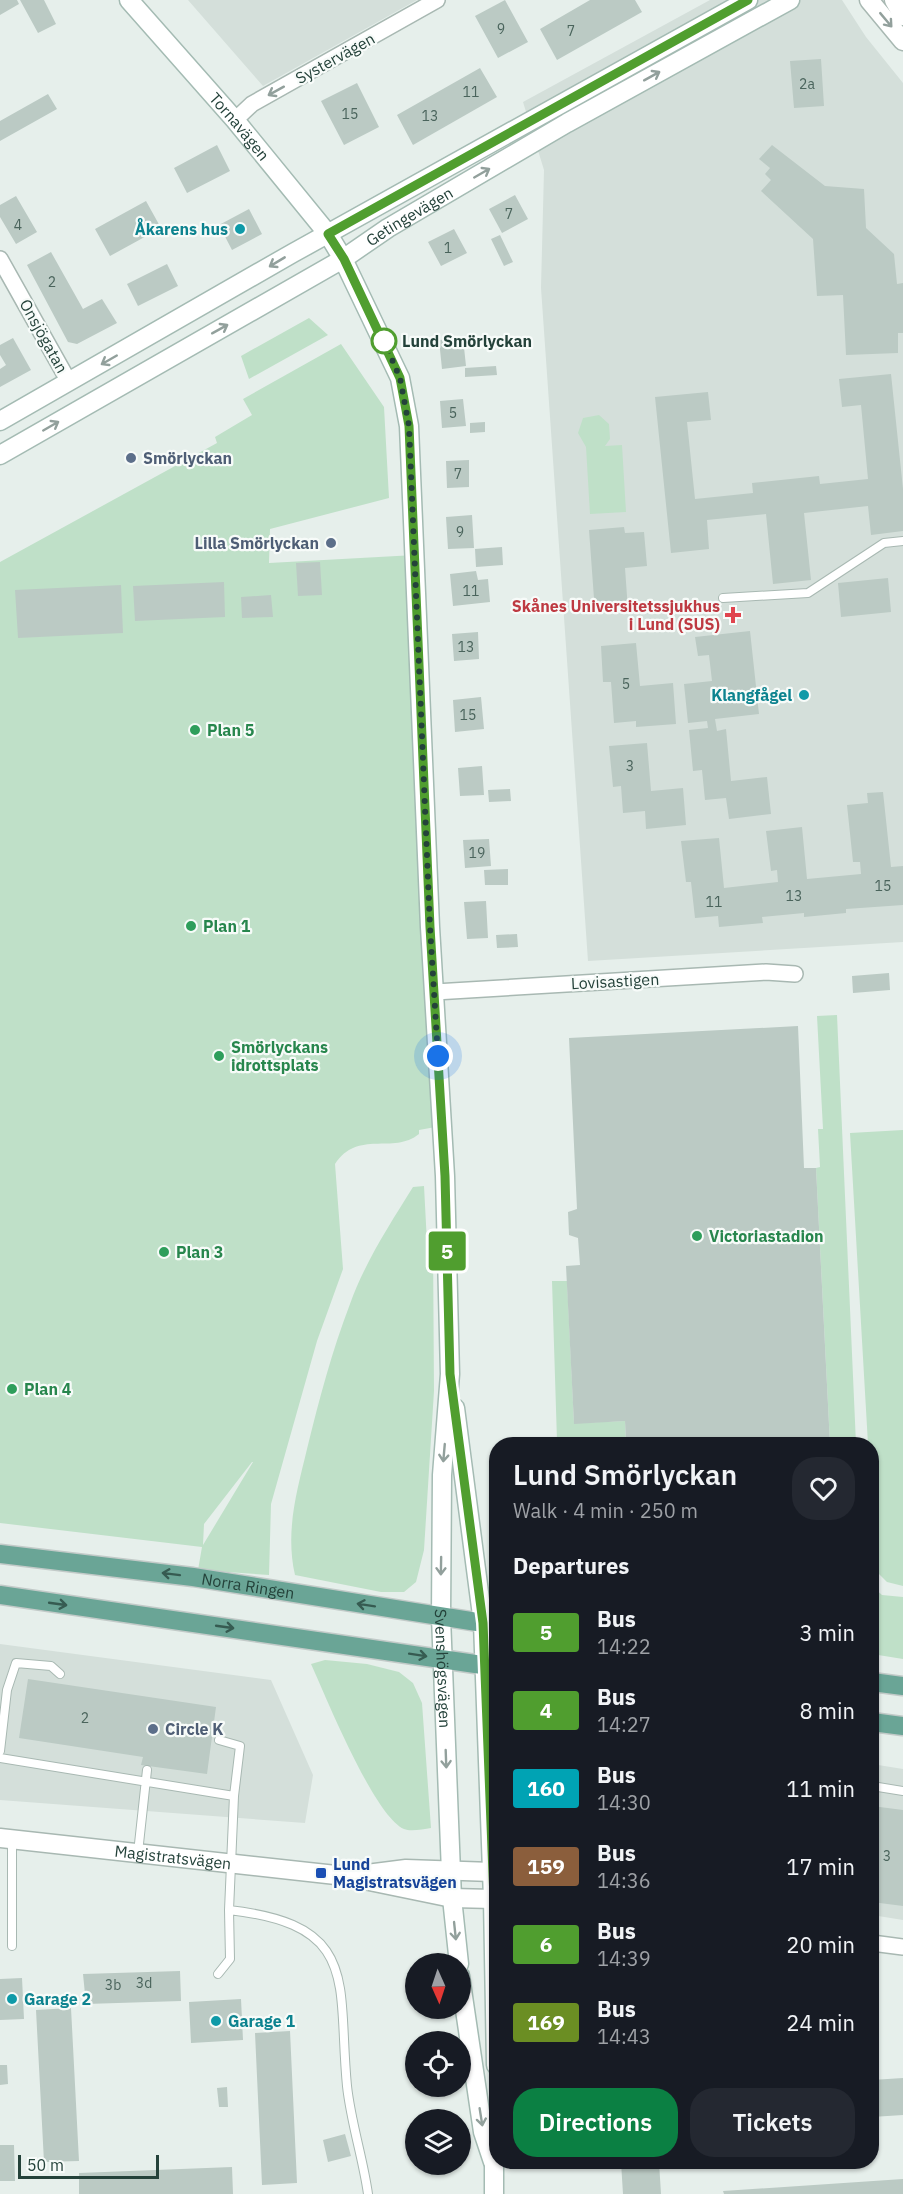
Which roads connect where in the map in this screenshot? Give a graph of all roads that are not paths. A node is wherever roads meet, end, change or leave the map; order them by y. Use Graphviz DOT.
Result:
graph roads {
  1 [pos="129,0"];
  2 [pos="437,0"];
  3 [pos="748,0"];
  4 [pos="790,0"];
  5 [pos="869,0"];
  6 [pos="894,0"];
  7 [pos="903,16"];
  8 [pos="903,41"];
  9 [pos="235,120"];
  10 [pos="328,234"];
  11 [pos="0,259"];
  12 [pos="344,259"];
  13 [pos="69,382"];
  14 [pos="0,421"];
  15 [pos="0,455"];
  16 [pos="903,541"];
  17 [pos="723,598"];
  18 [pos="795,974"];
  19 [pos="435,992"];
  20 [pos="450,1374"];
  21 [pos="0,1554"];
  22 [pos="0,1595"];
  23 [pos="441,1617"];
  24 [pos="489,1618"];
  25 [pos="489,1624"];
  26 [pos="442,1659"];
  27 [pos="489,1666"];
  28 [pos="60,1674"];
  29 [pos="879,1683"];
  30 [pos="903,1686"];
  31 [pos="879,1723"];
  32 [pos="903,1726"];
  33 [pos="219,1740"];
  34 [pos="0,1751"];
  35 [pos="0,1758"];
  36 [pos="147,1770"];
  37 [pos="146,1781"];
  38 [pos="879,1787"];
  39 [pos="903,1791"];
  40 [pos="234,1796"];
  41 [pos="6,1839"];
  42 [pos="138,1853"];
  43 [pos="230,1863"];
  44 [pos="451,1869"];
  45 [pos="489,1873"];
  46 [pos="345,1876"];
  47 [pos="452,1898"];
  48 [pos="489,1900"];
  49 [pos="229,1910"];
  50 [pos="879,1944"];
  51 [pos="12,1946"];
  52 [pos="903,1947"];
  53 [pos="458,1953"];
  54 [pos="218,1974"];
  55 [pos="466,2019"];
  56 [pos="489,2150"];
  57 [pos="493,2169"];
  58 [pos="368,2194"];
  59 [pos="494,2194"];
  1 -- 9 [label="main road, Tornavägen"];
  2 -- 9 [label="street, Systervägen, one-way"];
  3 -- 10 [label="main road, Getingevägen"];
  12 -- 4 [label="main road, Getingevägen, one-way"];
  5 -- 8 [label="main road, one-way"];
  6 -- 7 [label="main road"];
  9 -- 10 [label="main road, Tornavägen"];
  10 -- 12 [label="main road, Tornavägen"];
  10 -- 13 [label="main road, Getingevägen, one-way"];
  11 -- 13 [label="street, Onsjögatan"];
  15 -- 12 [label="main road, Getingevägen, one-way"];
  12 -- 19 [label="main road, Svenshögsvägen"];
  13 -- 14 [label="main road, Getingevägen"];
  16 -- 17 [label="lane"];
  18 -- 19 [label="street, Lovisastigen"];
  19 -- 20 [label="main road, Svenshögsvägen"];
  20 -- 23 [label="main road, Svenshögsvägen, one-way"];
  20 -- 24 [label="main road, Svenshögsvägen"];
  23 -- 21 [label="main road, Norra Ringen, one-way"];
  22 -- 26 [label="main road, one-way"];
  23 -- 25 [label="main road, Norra Ringen"];
  23 -- 26 [label="main road, Svenshögsvägen"];
  26 -- 27 [label="main road"];
  26 -- 44 [label="main road, Svenshögsvägen, one-way"];
  28 -- 34 [label="lane"];
  29 -- 30 [label="main road"];
  31 -- 32 [label="main road"];
  33 -- 40 [label="lane"];
  35 -- 37 [label="lane"];
  36 -- 37 [label="lane"];
  37 -- 40 [label="lane"];
  37 -- 42 [label="lane"];
  38 -- 39 [label="lane"];
  40 -- 43 [label="lane"];
  41 -- 42 [label="main road, Magistratsvägen"];
  41 -- 51 [label="lane"];
  42 -- 43 [label="main road, Magistratsvägen"];
  43 -- 46 [label="main road, Magistratsvägen"];
  43 -- 49 [label="lane"];
  44 -- 45 [label="main road, Magistratsvägen"];
  44 -- 46 [label="main road, Magistratsvägen"];
  44 -- 47 [label="main road, Svenshögsvägen"];
  46 -- 47 [label="main road, Magistratsvägen"];
  47 -- 48 [label="main road, Magistratsvägen"];
  47 -- 53 [label="main road, Svenshögsvägen, one-way"];
  49 -- 54 [label="lane"];
  49 -- 58 [label="lane"];
  50 -- 52 [label="street"];
  55 -- 56 [label="main road, one-way"];
  57 -- 59 [label="main road"];
}
